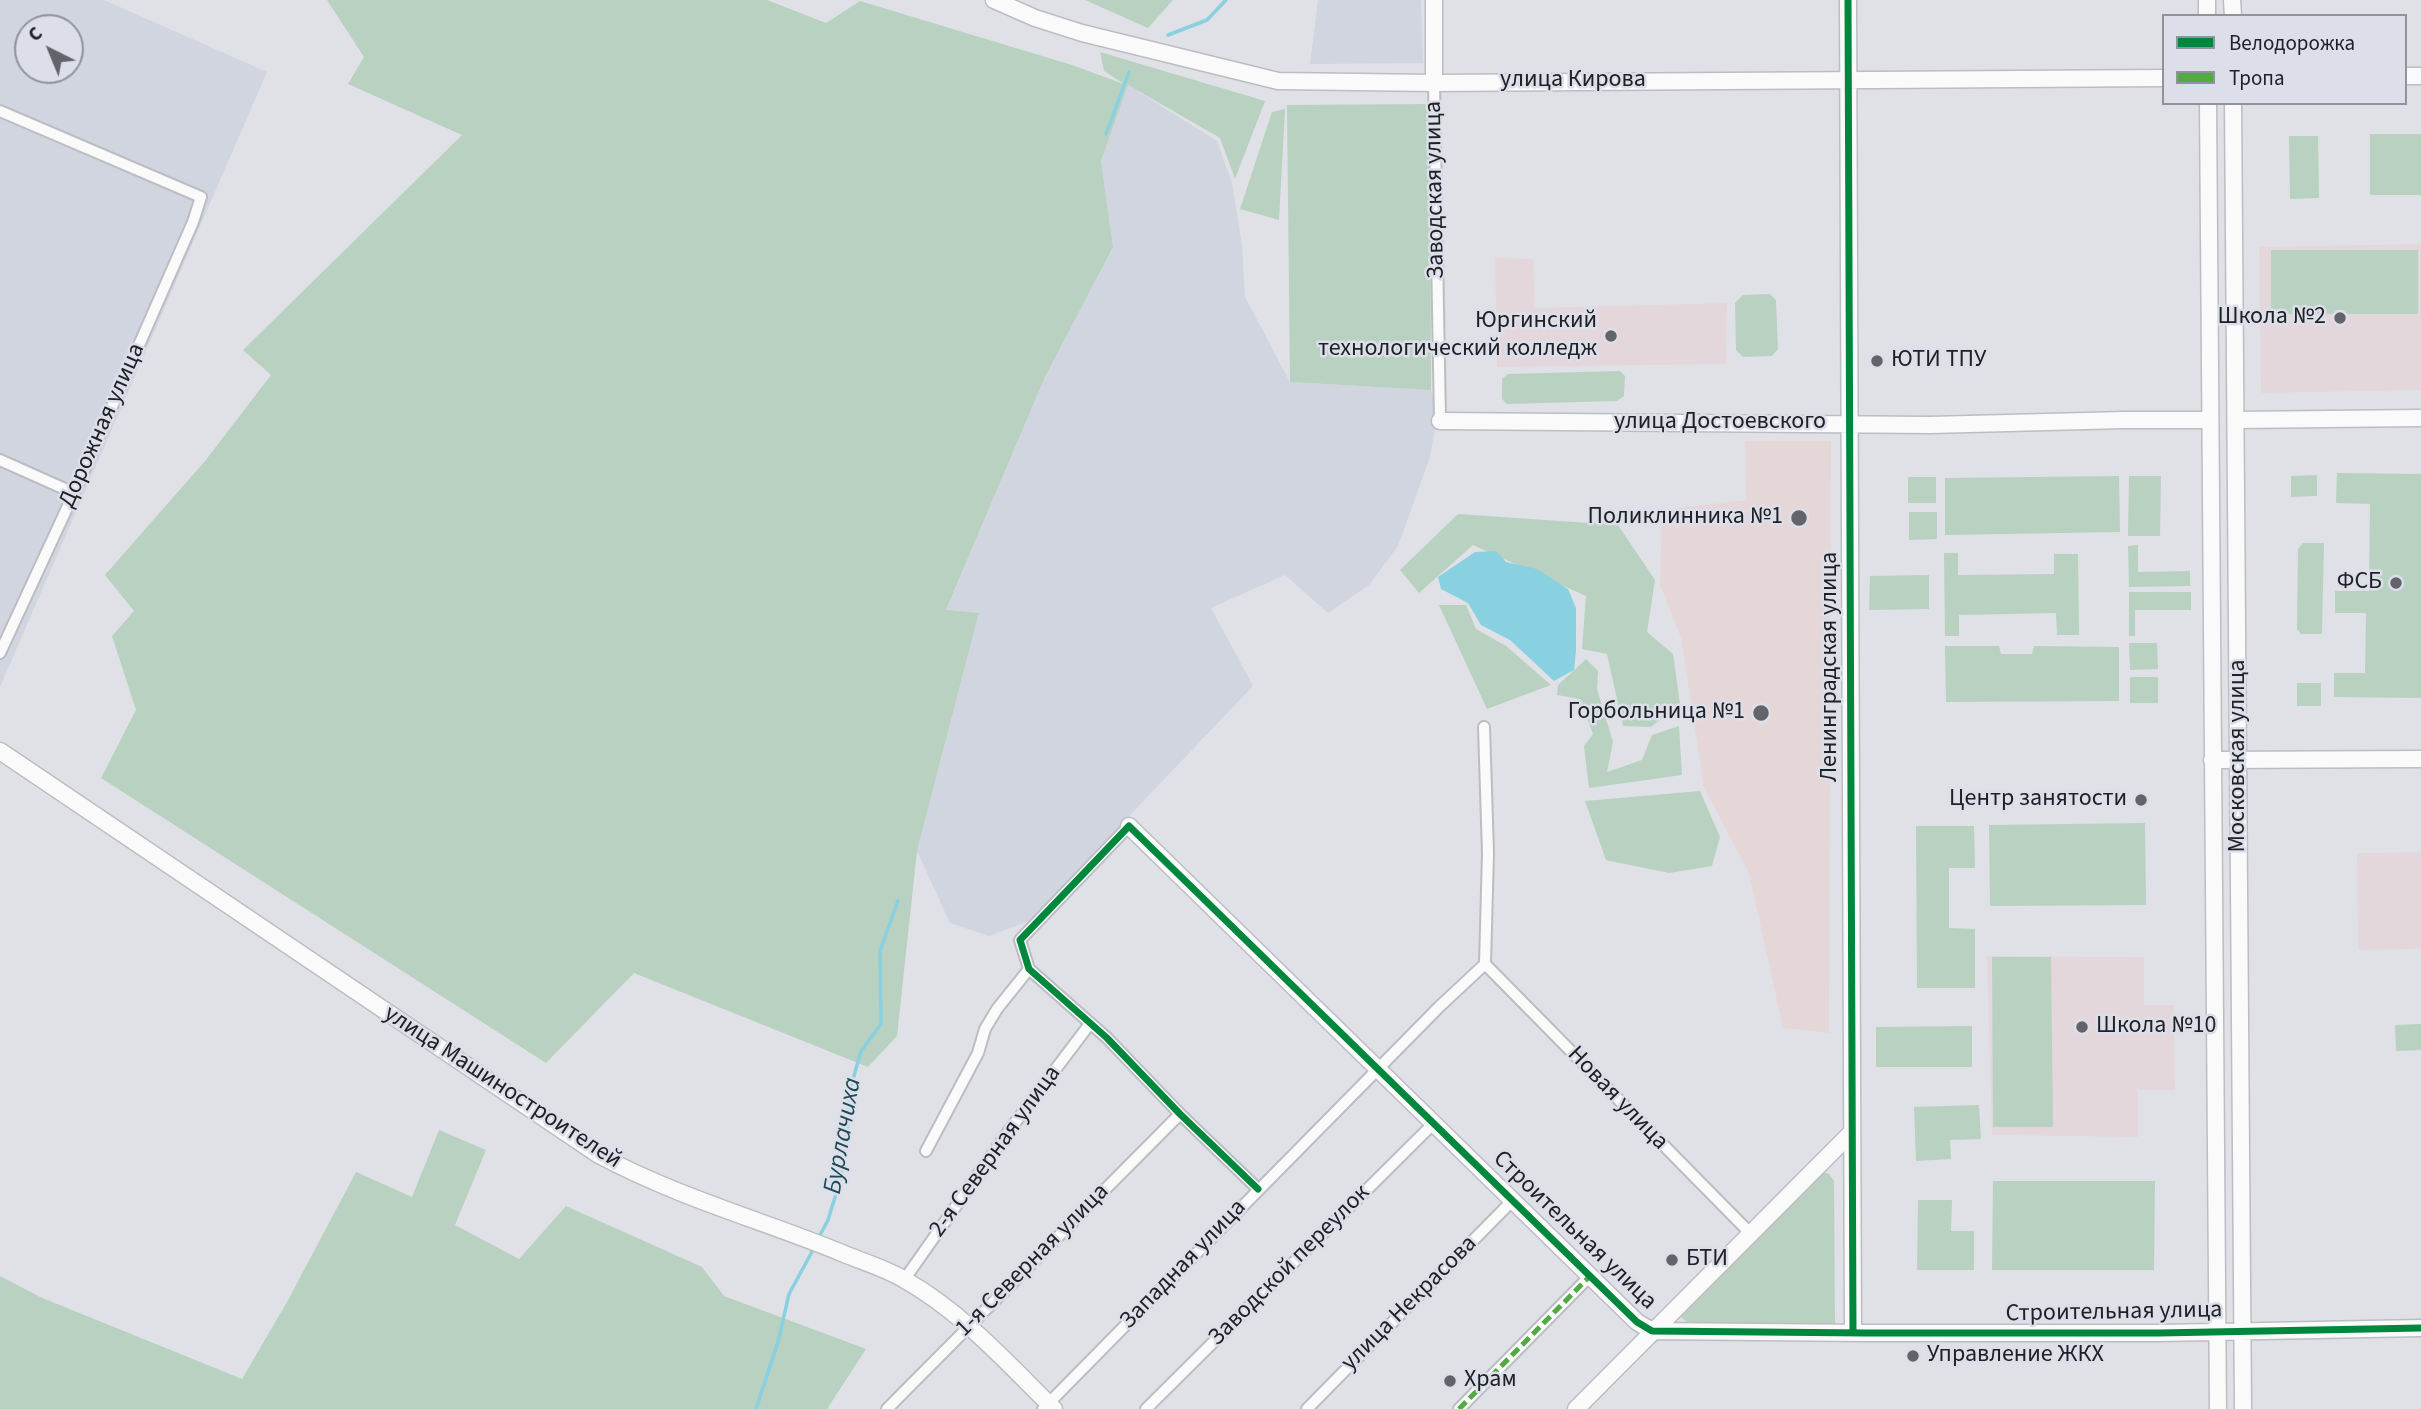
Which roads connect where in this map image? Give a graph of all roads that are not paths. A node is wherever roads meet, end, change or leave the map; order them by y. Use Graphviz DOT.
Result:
graph roads {
  1 [pos="994,0"];
  2 [pos="1434,0"];
  3 [pos="1848,0"];
  4 [pos="2162,78"];
  5 [pos="1848,79"];
  6 [pos="1434,83"];
  7 [pos="2208,105"];
  8 [pos="2233,105"];
  9 [pos="0,111"];
  10 [pos="2421,418"];
  11 [pos="2210,420"];
  12 [pos="2236,420"];
  13 [pos="1440,421"];
  14 [pos="1849,424"];
  15 [pos="0,460"];
  16 [pos="74,493"];
  17 [pos="0,653"];
  18 [pos="1484,727"];
  19 [pos="0,751"];
  20 [pos="2421,759"];
  21 [pos="2212,760"];
  22 [pos="2239,760"];
  23 [pos="1129,826"];
  24 [pos="1485,964"];
  25 [pos="1029,969"];
  26 [pos="1089,1025"];
  27 [pos="1380,1069"];
  28 [pos="1180,1114"];
  29 [pos="1434,1123"];
  30 [pos="1852,1133"];
  31 [pos="926,1152"];
  32 [pos="1258,1189"];
  33 [pos="1513,1200"];
  34 [pos="1750,1233"];
  35 [pos="1590,1276"];
  36 [pos="906,1280"];
  37 [pos="968,1326"];
  38 [pos="2421,1328"];
  39 [pos="2244,1330"];
  40 [pos="1652,1331"];
  41 [pos="2217,1332"];
  42 [pos="1853,1333"];
  43 [pos="1048,1407"];
  44 [pos="887,1409"];
  45 [pos="1146,1409"];
  46 [pos="1307,1409"];
  47 [pos="1459,1409"];
  48 [pos="1576,1409"];
  49 [pos="2218,1409"];
  50 [pos="2243,1409"];
  1 -- 6 [label="street, улица Кирова"];
  2 -- 6 [label="street, Заводская улица"];
  3 -- 5 [label="street, Ленинградская улица"];
  4 -- 5 [label="street, улица Кирова"];
  5 -- 6 [label="street, улица Кирова"];
  5 -- 14 [label="street, Ленинградская улица"];
  6 -- 13 [label="street, Заводская улица"];
  7 -- 11 [label="street, Московская улица"];
  8 -- 12 [label="street, Московская улица"];
  9 -- 16 [label="street, Дорожная улица"];
  10 -- 12 [label="street"];
  11 -- 14 [label="street, улица Достоевского"];
  11 -- 21 [label="street, Московская улица"];
  12 -- 22 [label="street, Московская улица"];
  13 -- 14 [label="street, улица Достоевского"];
  14 -- 30 [label="street, Ленинградская улица"];
  15 -- 16 [label="street"];
  16 -- 17 [label="street, Дорожная улица"];
  18 -- 24 [label="street"];
  19 -- 36 [label="street, улица Машиностроителей"];
  20 -- 22 [label="street"];
  21 -- 22 [label="street"];
  21 -- 41 [label="street, Московская улица"];
  22 -- 39 [label="street, Московская улица"];
  23 -- 25 [label="street"];
  23 -- 27 [label="street, Строительная улица"];
  24 -- 27 [label="street, Западная улица"];
  24 -- 34 [label="street, Новая улица"];
  25 -- 26 [label="street"];
  25 -- 31 [label="street"];
  26 -- 28 [label="street"];
  26 -- 36 [label="street, 2-я Северная улица"];
  27 -- 29 [label="street, Строительная улица"];
  27 -- 32 [label="street, Западная улица"];
  28 -- 32 [label="street"];
  28 -- 37 [label="street, 1-я Северная улица"];
  29 -- 33 [label="street, Строительная улица"];
  29 -- 45 [label="street, Заводской переулок"];
  30 -- 34 [label="street"];
  30 -- 42 [label="street, Ленинградская улица"];
  32 -- 43 [label="street, Западная улица"];
  33 -- 35 [label="street, Строительная улица"];
  33 -- 46 [label="street, улица Некрасова"];
  34 -- 40 [label="street"];
  35 -- 40 [label="street, Строительная улица"];
  35 -- 47 [label="street"];
  36 -- 37 [label="street, улица Машиностроителей"];
  37 -- 43 [label="street, улица Машиностроителей"];
  37 -- 44 [label="street, 1-я Северная улица"];
  38 -- 39 [label="street, Строительная улица"];
  39 -- 41 [label="street, Строительная улица"];
  39 -- 50 [label="street, Московская улица"];
  40 -- 42 [label="street, Строительная улица"];
  40 -- 48 [label="street"];
  41 -- 42 [label="street, Строительная улица"];
  41 -- 49 [label="street, Московская улица"];
}
